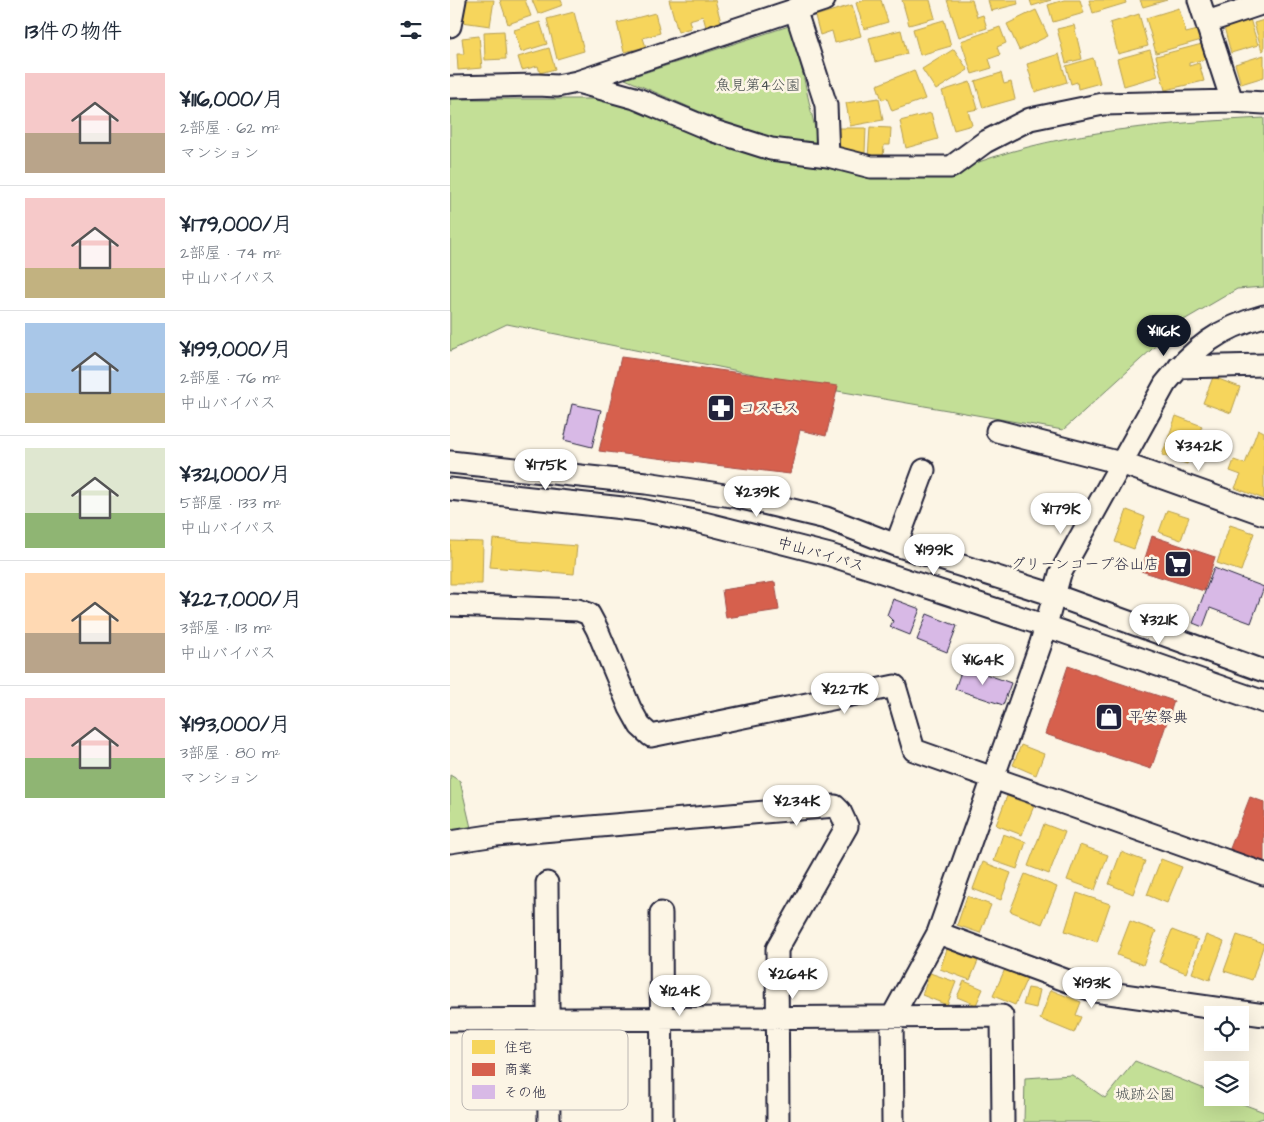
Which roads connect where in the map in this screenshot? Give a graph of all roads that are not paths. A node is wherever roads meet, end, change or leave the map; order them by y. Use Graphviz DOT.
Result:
graph roads {
  1 [pos="455,0"];
  2 [pos="824,0"];
  3 [pos="1200,0"];
  4 [pos="1264,3"];
  5 [pos="795,9"];
  6 [pos="1207,22"];
  7 [pos="450,26"];
  8 [pos="577,82"];
  9 [pos="450,87"];
  10 [pos="1232,101"];
  11 [pos="1264,103"];
  12 [pos="828,156"];
  13 [pos="1264,316"];
  14 [pos="1264,365"];
  15 [pos="1179,367"];
  16 [pos="998,431"];
  17 [pos="450,462"];
  18 [pos="1122,463"];
  19 [pos="924,470"];
  20 [pos="450,489"];
  21 [pos="1264,514"];
  22 [pos="896,544"];
  23 [pos="1054,595"];
  24 [pos="450,605"];
  25 [pos="1046,626"];
  26 [pos="1264,671"];
  27 [pos="1264,702"];
  28 [pos="993,778"];
  29 [pos="450,842"];
  30 [pos="1264,874"];
  31 [pos="547,884"];
  32 [pos="661,913"];
  33 [pos="938,933"];
  34 [pos="1264,1015"];
  35 [pos="892,1017"];
  36 [pos="777,1018"];
  37 [pos="662,1019"];
  38 [pos="450,1020"];
  39 [pos="548,1020"];
  40 [pos="548,1030"];
  41 [pos="662,1122"];
  42 [pos="778,1122"];
  43 [pos="893,1122"];
  44 [pos="1002,1122"];
  1 -- 7 [label="street"];
  2 -- 5 [label="street"];
  3 -- 6 [label="street"];
  4 -- 6 [label="street"];
  5 -- 8 [label="street"];
  5 -- 12 [label="street"];
  6 -- 10 [label="street"];
  8 -- 9 [label="street"];
  8 -- 12 [label="street"];
  10 -- 11 [label="street"];
  10 -- 12 [label="street"];
  13 -- 15 [label="street"];
  14 -- 15 [label="street"];
  15 -- 18 [label="street"];
  16 -- 18 [label="street"];
  17 -- 22 [label="street"];
  18 -- 21 [label="street"];
  18 -- 23 [label="street"];
  19 -- 22 [label="street"];
  20 -- 25 [label="street, 中山バイパス"];
  22 -- 23 [label="street"];
  23 -- 25 [label="street"];
  23 -- 26 [label="street"];
  24 -- 28 [label="street"];
  25 -- 27 [label="street, 中山バイパス"];
  25 -- 28 [label="street"];
  28 -- 30 [label="street"];
  28 -- 33 [label="street"];
  29 -- 36 [label="street"];
  31 -- 39 [label="street"];
  32 -- 37 [label="street"];
  33 -- 34 [label="street"];
  33 -- 35 [label="street"];
  35 -- 36 [label="street"];
  35 -- 43 [label="street"];
  35 -- 44 [label="street"];
  36 -- 37 [label="street"];
  36 -- 42 [label="street"];
  37 -- 39 [label="street"];
  37 -- 41 [label="street"];
  38 -- 39 [label="street"];
  39 -- 40 [label="street"];
}
